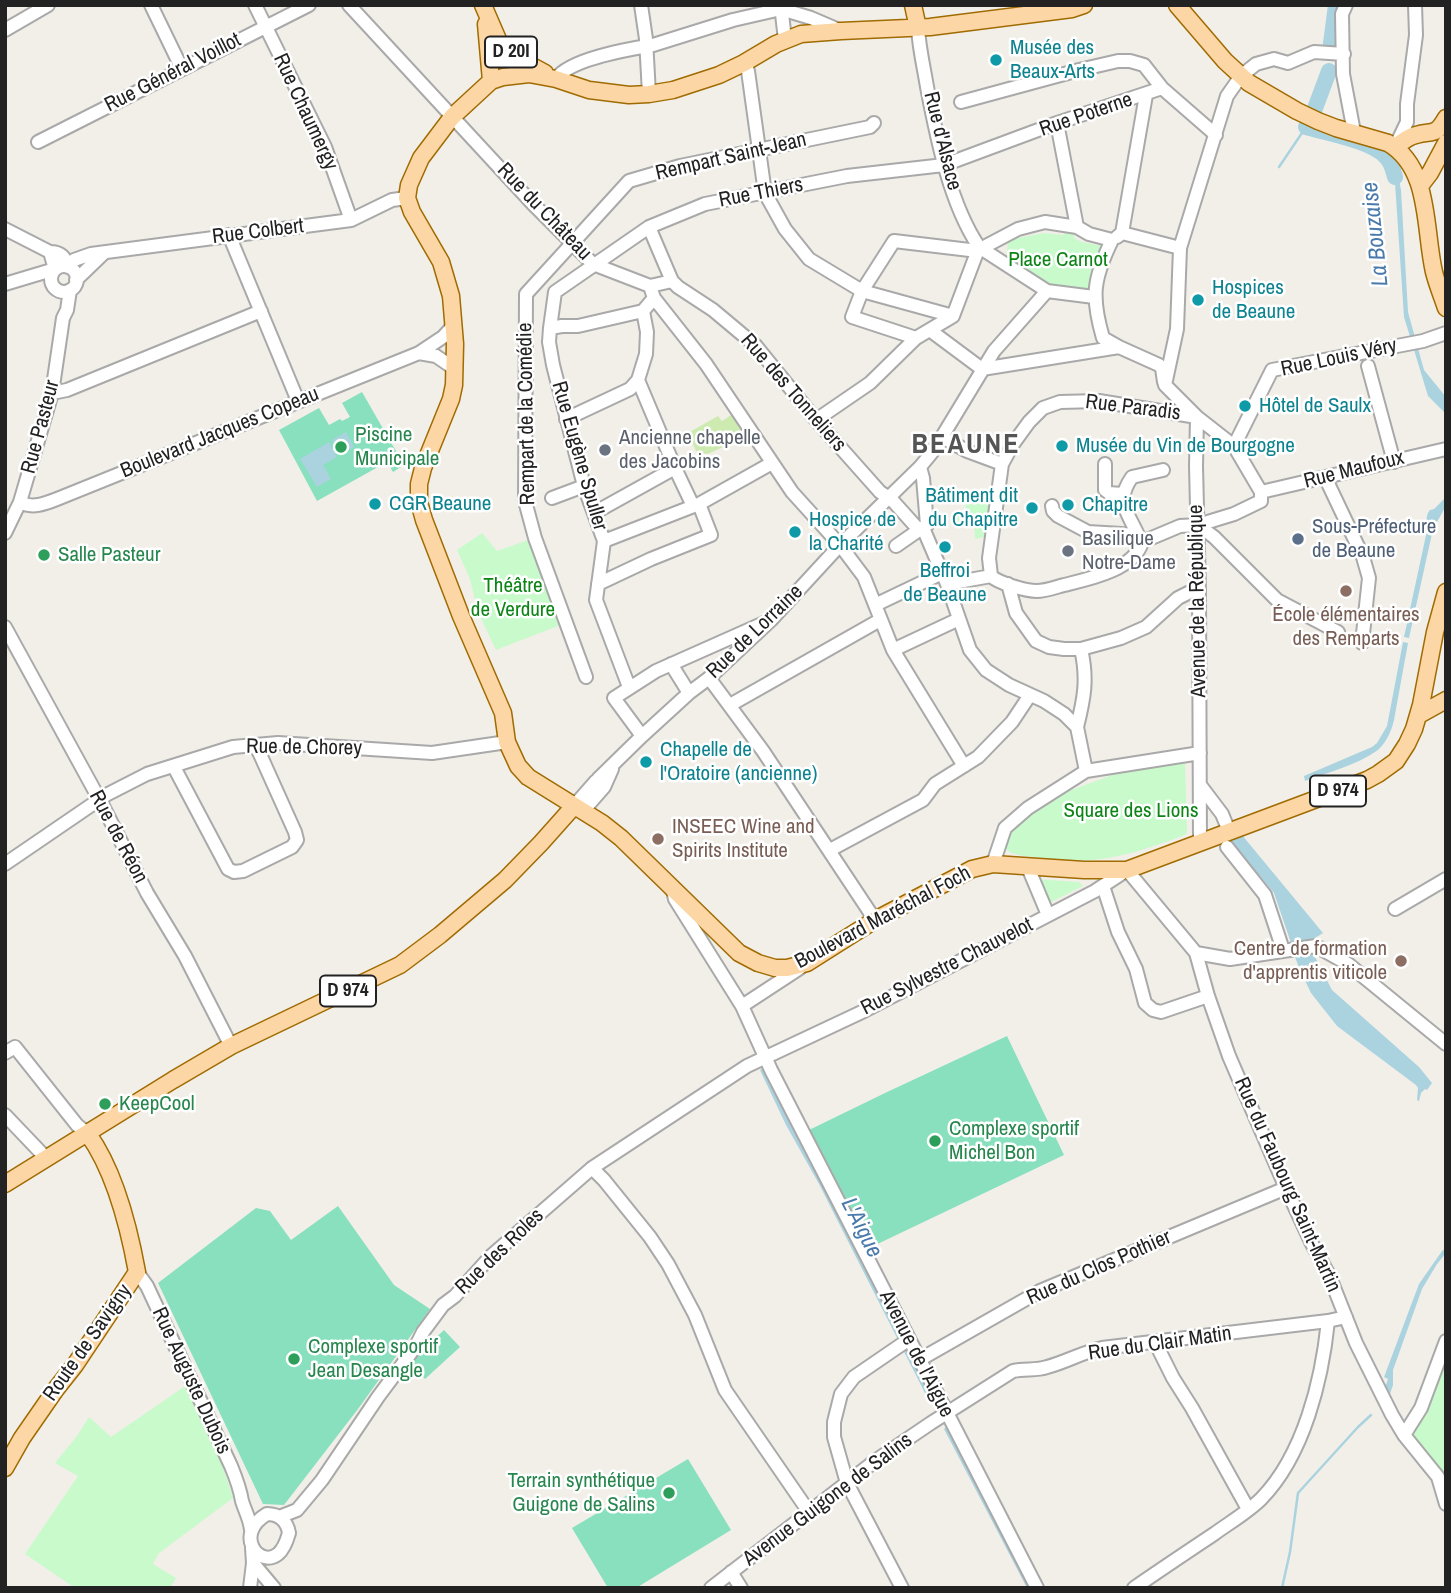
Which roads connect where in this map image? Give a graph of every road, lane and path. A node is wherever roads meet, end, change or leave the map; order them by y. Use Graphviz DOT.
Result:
graph roads {
  1 [pos="48,5"];
  2 [pos="150,5"];
  3 [pos="255,5"];
  4 [pos="309,5"];
  5 [pos="349,5"];
  6 [pos="642,5"];
  7 [pos="913,5"];
  8 [pos="1084,5"];
  9 [pos="1177,5"];
  10 [pos="1415,5"];
  11 [pos="1345,6"];
  12 [pos="483,7"];
  13 [pos="781,7"];
  14 [pos="266,27"];
  15 [pos="918,28"];
  16 [pos="5,30"];
  17 [pos="841,31"];
  18 [pos="785,40"];
  19 [pos="646,46"];
  20 [pos="1344,54"];
  21 [pos="744,63"];
  22 [pos="182,69"];
  23 [pos="556,79"];
  24 [pos="1245,79"];
  25 [pos="491,81"];
  26 [pos="1162,88"];
  27 [pos="649,94"];
  28 [pos="1146,94"];
  29 [pos="961,103"];
  30 [pos="452,117"];
  31 [pos="1445,120"];
  32 [pos="1057,123"];
  33 [pos="874,124"];
  34 [pos="1354,132"];
  35 [pos="1216,135"];
  36 [pos="38,142"];
  37 [pos="1445,146"];
  38 [pos="1395,147"];
  39 [pos="759,149"];
  40 [pos="1440,164"];
  41 [pos="944,165"];
  42 [pos="1412,168"];
  43 [pos="1420,186"];
  44 [pos="765,193"];
  45 [pos="407,198"];
  46 [pos="351,220"];
  47 [pos="649,227"];
  48 [pos="1077,227"];
  49 [pos="5,229"];
  50 [pos="229,235"];
  51 [pos="1117,237"];
  52 [pos="573,244"];
  53 [pos="1180,248"];
  54 [pos="980,249"];
  55 [pos="104,253"];
  56 [pos="593,264"];
  57 [pos="62,268"];
  58 [pos="23,280"];
  59 [pos="672,281"];
  60 [pos="5,284"];
  61 [pos="53,285"];
  62 [pos="73,285"];
  63 [pos="862,291"];
  64 [pos="652,292"];
  65 [pos="1047,292"];
  66 [pos="1094,297"];
  67 [pos="1446,308"];
  68 [pos="261,311"];
  69 [pos="643,311"];
  70 [pos="953,316"];
  71 [pos="64,318"];
  72 [pos="454,325"];
  73 [pos="550,328"];
  74 [pos="931,331"];
  75 [pos="1446,333"];
  76 [pos="916,338"];
  77 [pos="1119,347"];
  78 [pos="419,353"];
  79 [pos="1368,366"];
  80 [pos="455,369"];
  81 [pos="982,369"];
  82 [pos="638,380"];
  83 [pos="1165,385"];
  84 [pos="52,393"];
  85 [pos="298,401"];
  86 [pos="1197,417"];
  87 [pos="566,419"];
  88 [pos="816,420"];
  89 [pos="942,437"];
  90 [pos="1234,446"];
  91 [pos="1446,449"];
  92 [pos="1394,462"];
  93 [pos="772,463"];
  94 [pos="1002,464"];
  95 [pos="1105,464"];
  96 [pos="920,467"];
  97 [pos="675,468"];
  98 [pos="1163,470"];
  99 [pos="1325,477"];
  100 [pos="584,486"];
  101 [pos="1262,492"];
  102 [pos="1122,494"];
  103 [pos="888,497"];
  104 [pos="552,498"];
  105 [pos="20,502"];
  106 [pos="696,505"];
  107 [pos="1052,506"];
  108 [pos="594,513"];
  109 [pos="9,514"];
  110 [pos="1198,526"];
  111 [pos="921,529"];
  112 [pos="5,533"];
  113 [pos="1140,539"];
  114 [pos="604,541"];
  115 [pos="840,545"];
  116 [pos="896,546"];
  117 [pos="991,576"];
  118 [pos="945,578"];
  119 [pos="598,584"];
  120 [pos="1008,584"];
  121 [pos="1199,590"];
  122 [pos="1446,592"];
  123 [pos="875,605"];
  124 [pos="959,619"];
  125 [pos="771,620"];
  126 [pos="880,620"];
  127 [pos="5,627"];
  128 [pos="1338,632"];
  129 [pos="1435,632"];
  130 [pos="1362,643"];
  131 [pos="1081,649"];
  132 [pos="893,650"];
  133 [pos="1446,653"];
  134 [pos="671,664"];
  135 [pos="586,677"];
  136 [pos="709,678"];
  137 [pos="629,687"];
  138 [pos="689,694"];
  139 [pos="1030,695"];
  140 [pos="1446,699"];
  141 [pos="730,705"];
  142 [pos="1419,715"];
  143 [pos="1077,727"];
  144 [pos="642,736"];
  145 [pos="507,742"];
  146 [pos="254,746"];
  147 [pos="1200,753"];
  148 [pos="616,762"];
  149 [pos="174,766"];
  150 [pos="964,766"];
  151 [pos="1086,771"];
  152 [pos="527,777"];
  153 [pos="1200,785"];
  154 [pos="99,799"];
  155 [pos="576,813"];
  156 [pos="553,829"];
  157 [pos="1228,839"];
  158 [pos="1200,842"];
  159 [pos="830,850"];
  160 [pos="5,864"];
  161 [pos="993,864"];
  162 [pos="1027,865"];
  163 [pos="1084,870"];
  164 [pos="1127,870"];
  165 [pos="1446,879"];
  166 [pos="673,888"];
  167 [pos="1099,888"];
  168 [pos="1395,909"];
  169 [pos="1048,915"];
  170 [pos="875,920"];
  171 [pos="1283,950"];
  172 [pos="1196,953"];
  173 [pos="775,976"];
  174 [pos="1208,996"];
  175 [pos="742,1006"];
  176 [pos="1446,1044"];
  177 [pos="231,1046"];
  178 [pos="5,1053"];
  179 [pos="765,1057"];
  180 [pos="5,1115"];
  181 [pos="88,1134"];
  182 [pos="47,1159"];
  183 [pos="592,1168"];
  184 [pos="5,1184"];
  185 [pos="1286,1188"];
  186 [pos="137,1272"];
  187 [pos="1346,1317"];
  188 [pos="1328,1321"];
  189 [pos="1446,1341"];
  190 [pos="904,1342"];
  191 [pos="1155,1342"];
  192 [pos="919,1360"];
  193 [pos="942,1416"];
  194 [pos="1404,1435"];
  195 [pos="5,1468"];
  196 [pos="847,1483"];
  197 [pos="242,1492"];
  198 [pos="1446,1504"];
  199 [pos="1248,1509"];
  200 [pos="809,1512"];
  201 [pos="273,1516"];
  202 [pos="251,1530"];
  203 [pos="252,1548"];
  204 [pos="275,1556"];
  205 [pos="253,1563"];
  206 [pos="731,1572"];
  207 [pos="271,1584"];
  208 [pos="250,1588"];
  209 [pos="711,1588"];
  210 [pos="741,1588"];
  211 [pos="902,1588"];
  212 [pos="1037,1588"];
  213 [pos="1134,1588"];
  1 -- 16 [label="street"];
  2 -- 22 [label="street"];
  3 -- 14 [label="street, Rue Chaumergy"];
  4 -- 14 [label="street, Rue Général Voillot"];
  5 -- 30 [label="street, Rue du Château"];
  6 -- 19 [label="street"];
  7 -- 15 [label="main road"];
  8 -- 15 [label="main road"];
  9 -- 24 [label="main road"];
  10 -- 38 [label="street"];
  11 -- 20 [label="street"];
  12 -- 23 [label="main road, D 20I"];
  12 -- 25 [label="main road, D 20I"];
  13 -- 17 [label="street"];
  13 -- 18 [label="street"];
  13 -- 19 [label="street"];
  14 -- 22 [label="street, Rue Général Voillot"];
  14 -- 46 [label="street, Rue Chaumergy"];
  15 -- 17 [label="main road"];
  15 -- 41 [label="street, Rue d'Alsace"];
  17 -- 18 [label="main road"];
  18 -- 21 [label="main road"];
  19 -- 23 [label="street"];
  19 -- 27 [label="street"];
  20 -- 24 [label="street"];
  20 -- 34 [label="street"];
  21 -- 27 [label="main road"];
  21 -- 39 [label="street"];
  22 -- 36 [label="street, Rue Général Voillot"];
  23 -- 25 [label="main road"];
  23 -- 27 [label="main road"];
  24 -- 34 [label="main road"];
  24 -- 35 [label="street"];
  25 -- 30 [label="main road"];
  26 -- 28 [label="street, Rue Poterne"];
  26 -- 29 [label="street"];
  26 -- 35 [label="street"];
  28 -- 32 [label="street, Rue Poterne"];
  28 -- 51 [label="street"];
  30 -- 45 [label="main road"];
  30 -- 52 [label="street, Rue du Château"];
  31 -- 37 [label="street"];
  31 -- 38 [label="main road"];
  32 -- 41 [label="street, Rue Poterne"];
  32 -- 48 [label="street"];
  33 -- 39 [label="street, Rempart Saint-Jean"];
  34 -- 38 [label="main road"];
  35 -- 53 [label="street"];
  37 -- 40 [label="main road"];
  38 -- 42 [label="main road"];
  39 -- 44 [label="street"];
  39 -- 52 [label="street, Rempart Saint-Jean"];
  40 -- 42 [label="street"];
  40 -- 43 [label="main road"];
  41 -- 44 [label="street, Rue Thiers"];
  41 -- 54 [label="street, Rue d'Alsace"];
  42 -- 43 [label="main road"];
  43 -- 67 [label="main road"];
  44 -- 47 [label="street, Rue Thiers"];
  44 -- 63 [label="street"];
  45 -- 46 [label="street, Rue Colbert"];
  45 -- 72 [label="main road"];
  46 -- 50 [label="street, Rue Colbert"];
  47 -- 56 [label="street, Rue Thiers"];
  47 -- 59 [label="street"];
  48 -- 51 [label="street"];
  48 -- 54 [label="street"];
  49 -- 57 [label="street"];
  50 -- 55 [label="street, Rue Colbert"];
  50 -- 68 [label="street"];
  51 -- 53 [label="street"];
  51 -- 66 [label="street"];
  52 -- 56 [label="street, Rue du Château"];
  52 -- 135 [label="street, Rempart de la Comédie"];
  53 -- 83 [label="street"];
  54 -- 63 [label="street"];
  54 -- 65 [label="street"];
  54 -- 70 [label="street"];
  55 -- 57 [label="street, Rue Colbert"];
  55 -- 62 [label="street"];
  56 -- 64 [label="street, Rue du Château"];
  56 -- 73 [label="street, Rue Eugène Spuller"];
  57 -- 58 [label="street, Rue Colbert"];
  57 -- 61 [label="street"];
  57 -- 62 [label="street"];
  58 -- 60 [label="street, Rue Colbert"];
  58 -- 61 [label="street"];
  59 -- 64 [label="street"];
  59 -- 88 [label="street, Rue des Tonneliers"];
  61 -- 62 [label="street"];
  61 -- 71 [label="street, Rue Pasteur"];
  62 -- 71 [label="street, Rue Pasteur"];
  63 -- 70 [label="street"];
  63 -- 76 [label="street"];
  64 -- 69 [label="street"];
  64 -- 93 [label="street"];
  65 -- 66 [label="street"];
  65 -- 81 [label="street, Rue de Lorraine"];
  66 -- 77 [label="street"];
  68 -- 84 [label="street"];
  68 -- 85 [label="street"];
  69 -- 73 [label="street"];
  69 -- 82 [label="street"];
  70 -- 74 [label="street"];
  71 -- 84 [label="street, Rue Pasteur"];
  72 -- 78 [label="street, Boulevard Jacques Copeau"];
  72 -- 80 [label="main road"];
  73 -- 87 [label="street, Rue Eugène Spuller"];
  74 -- 76 [label="street"];
  74 -- 81 [label="street"];
  75 -- 90 [label="street, Rue Louis Véry"];
  76 -- 88 [label="street"];
  77 -- 81 [label="street"];
  77 -- 83 [label="street"];
  78 -- 80 [label="street"];
  78 -- 85 [label="street, Boulevard Jacques Copeau"];
  79 -- 92 [label="street"];
  80 -- 145 [label="main road"];
  81 -- 89 [label="street, Rue de Lorraine"];
  82 -- 87 [label="street"];
  82 -- 97 [label="street"];
  83 -- 86 [label="street"];
  84 -- 105 [label="street, Rue Pasteur"];
  85 -- 105 [label="street, Boulevard Jacques Copeau"];
  86 -- 90 [label="street"];
  86 -- 94 [label="street, Rue Paradis"];
  86 -- 110 [label="street, Avenue de la République"];
  87 -- 100 [label="street, Rue Eugène Spuller"];
  88 -- 103 [label="street, Rue des Tonneliers"];
  89 -- 94 [label="street"];
  89 -- 96 [label="street, Rue de Lorraine"];
  90 -- 101 [label="street"];
  91 -- 92 [label="street, Rue Maufoux"];
  92 -- 99 [label="street, Rue Maufoux"];
  93 -- 106 [label="street"];
  93 -- 115 [label="street"];
  94 -- 117 [label="street, Rue Paradis"];
  95 -- 102 [label="street"];
  96 -- 103 [label="street, Rue de Lorraine"];
  96 -- 111 [label="street"];
  97 -- 106 [label="street"];
  97 -- 108 [label="street"];
  98 -- 102 [label="street"];
  99 -- 101 [label="street, Rue Maufoux"];
  99 -- 130 [label="street"];
  100 -- 104 [label="street"];
  100 -- 108 [label="street, Rue Eugène Spuller"];
  101 -- 110 [label="street"];
  102 -- 113 [label="street"];
  103 -- 111 [label="street, Rue des Tonneliers"];
  103 -- 115 [label="street, Rue de Lorraine"];
  105 -- 109 [label="street, Rue Pasteur"];
  106 -- 114 [label="street"];
  106 -- 119 [label="street"];
  107 -- 113 [label="street"];
  108 -- 114 [label="street, Rue Eugène Spuller"];
  109 -- 112 [label="street, Rue Pasteur"];
  110 -- 113 [label="street"];
  110 -- 121 [label="street, Avenue de la République"];
  110 -- 128 [label="street"];
  111 -- 116 [label="street"];
  111 -- 118 [label="street"];
  113 -- 120 [label="street"];
  114 -- 119 [label="street"];
  115 -- 123 [label="street"];
  115 -- 125 [label="street, Rue de Lorraine"];
  117 -- 118 [label="street"];
  117 -- 120 [label="street"];
  118 -- 123 [label="street"];
  118 -- 124 [label="street"];
  119 -- 137 [label="street"];
  120 -- 131 [label="street"];
  121 -- 131 [label="street"];
  121 -- 147 [label="street, Avenue de la République"];
  122 -- 129 [label="main road, D 974"];
  123 -- 126 [label="street"];
  124 -- 132 [label="street"];
  124 -- 139 [label="street"];
  125 -- 134 [label="street"];
  125 -- 136 [label="street, Rue de Lorraine"];
  126 -- 132 [label="street"];
  126 -- 141 [label="street"];
  127 -- 154 [label="street, Rue de Réon"];
  129 -- 133 [label="main road"];
  129 -- 142 [label="main road, D 974"];
  131 -- 143 [label="street"];
  132 -- 150 [label="street"];
  134 -- 137 [label="street"];
  134 -- 138 [label="street"];
  136 -- 138 [label="street, Rue de Lorraine"];
  136 -- 141 [label="street"];
  137 -- 144 [label="street"];
  138 -- 144 [label="street, Rue de Lorraine"];
  139 -- 143 [label="street"];
  139 -- 150 [label="street"];
  140 -- 142 [label="main road"];
  141 -- 159 [label="street"];
  142 -- 157 [label="main road, D 974"];
  143 -- 151 [label="street"];
  144 -- 148 [label="street, Rue de Lorraine"];
  145 -- 146 [label="street, Rue de Chorey"];
  145 -- 152 [label="main road"];
  146 -- 149 [label="street, Rue de Chorey"];
  146 -- 149 [label="street"];
  147 -- 151 [label="street"];
  147 -- 153 [label="street, Avenue de la République"];
  148 -- 155 [label="street, Rue de Lorraine"];
  148 -- 155 [label="street, Rue de Lorraine"];
  149 -- 154 [label="street, Rue de Chorey"];
  150 -- 159 [label="street"];
  151 -- 161 [label="street"];
  152 -- 155 [label="main road, Boulevard Maréchal Foch"];
  152 -- 156 [label="main road"];
  153 -- 157 [label="street"];
  153 -- 158 [label="street, Avenue de la République"];
  154 -- 160 [label="street, Rue de Chorey"];
  154 -- 177 [label="street, Rue de Réon"];
  155 -- 156 [label="main road, D 974"];
  155 -- 166 [label="main road, Boulevard Maréchal Foch"];
  156 -- 177 [label="main road, D 974"];
  157 -- 158 [label="main road, D 974"];
  157 -- 171 [label="street"];
  158 -- 164 [label="main road, Boulevard Maréchal Foch / D 974"];
  159 -- 170 [label="street"];
  161 -- 162 [label="main road, Boulevard Maréchal Foch / D 974"];
  161 -- 170 [label="main road, Boulevard Maréchal Foch / D 974"];
  162 -- 163 [label="main road, Boulevard Maréchal Foch / D 974"];
  162 -- 169 [label="street"];
  163 -- 164 [label="main road, Boulevard Maréchal Foch / D 974"];
  163 -- 167 [label="street"];
  164 -- 167 [label="street, Rue Sylvestre Chauvelot"];
  164 -- 172 [label="street, Rue du Faubourg Saint-Martin"];
  165 -- 168 [label="street"];
  166 -- 173 [label="main road, Boulevard Maréchal Foch"];
  166 -- 175 [label="street, Avenue de l'Aigue"];
  167 -- 169 [label="street, Rue Sylvestre Chauvelot"];
  167 -- 174 [label="street"];
  169 -- 179 [label="street, Rue Sylvestre Chauvelot"];
  170 -- 173 [label="main road, Boulevard Maréchal Foch / D 974"];
  171 -- 172 [label="street"];
  171 -- 176 [label="street"];
  172 -- 174 [label="street, Rue du Faubourg Saint-Martin"];
  173 -- 175 [label="street"];
  174 -- 185 [label="street, Rue du Faubourg Saint-Martin"];
  175 -- 179 [label="street, Avenue de l'Aigue"];
  177 -- 181 [label="main road, D 974"];
  178 -- 181 [label="street"];
  179 -- 183 [label="street, Rue des Roles"];
  179 -- 190 [label="street, Avenue de l'Aigue"];
  180 -- 182 [label="street"];
  181 -- 182 [label="main road, D 974"];
  181 -- 186 [label="main road, Route de Savigny"];
  182 -- 184 [label="main road, D 974"];
  183 -- 200 [label="street"];
  183 -- 201 [label="street, Rue des Roles"];
  185 -- 187 [label="street, Rue du Faubourg Saint-Martin"];
  185 -- 192 [label="street, Rue du Clos Pothier"];
  186 -- 195 [label="main road, Route de Savigny"];
  186 -- 197 [label="street, Rue Auguste Dubois"];
  187 -- 188 [label="street, Rue du Clair Matin"];
  187 -- 194 [label="street, Rue du Faubourg Saint-Martin"];
  188 -- 191 [label="street, Rue du Clair Matin"];
  188 -- 199 [label="street"];
  189 -- 194 [label="street"];
  190 -- 192 [label="street, Avenue de l'Aigue"];
  190 -- 196 [label="street"];
  191 -- 193 [label="street, Rue du Clair Matin"];
  191 -- 199 [label="street"];
  192 -- 193 [label="street, Avenue de l'Aigue"];
  193 -- 196 [label="street, Avenue Guigone de Salins"];
  193 -- 212 [label="street, Avenue de l'Aigue"];
  194 -- 198 [label="street, Rue du Faubourg Saint-Martin"];
  196 -- 200 [label="street, Avenue Guigone de Salins"];
  196 -- 211 [label="street"];
  197 -- 201 [label="street, Rue Auguste Dubois"];
  197 -- 202 [label="street, Rue Auguste Dubois"];
  199 -- 213 [label="street"];
  200 -- 206 [label="street, Avenue Guigone de Salins"];
  201 -- 202 [label="street"];
  201 -- 204 [label="street"];
  202 -- 203 [label="street"];
  203 -- 204 [label="street"];
  203 -- 205 [label="street"];
  204 -- 207 [label="street"];
  205 -- 207 [label="street"];
  205 -- 208 [label="street"];
  206 -- 209 [label="street, Avenue Guigone de Salins"];
  206 -- 210 [label="street"];
}
